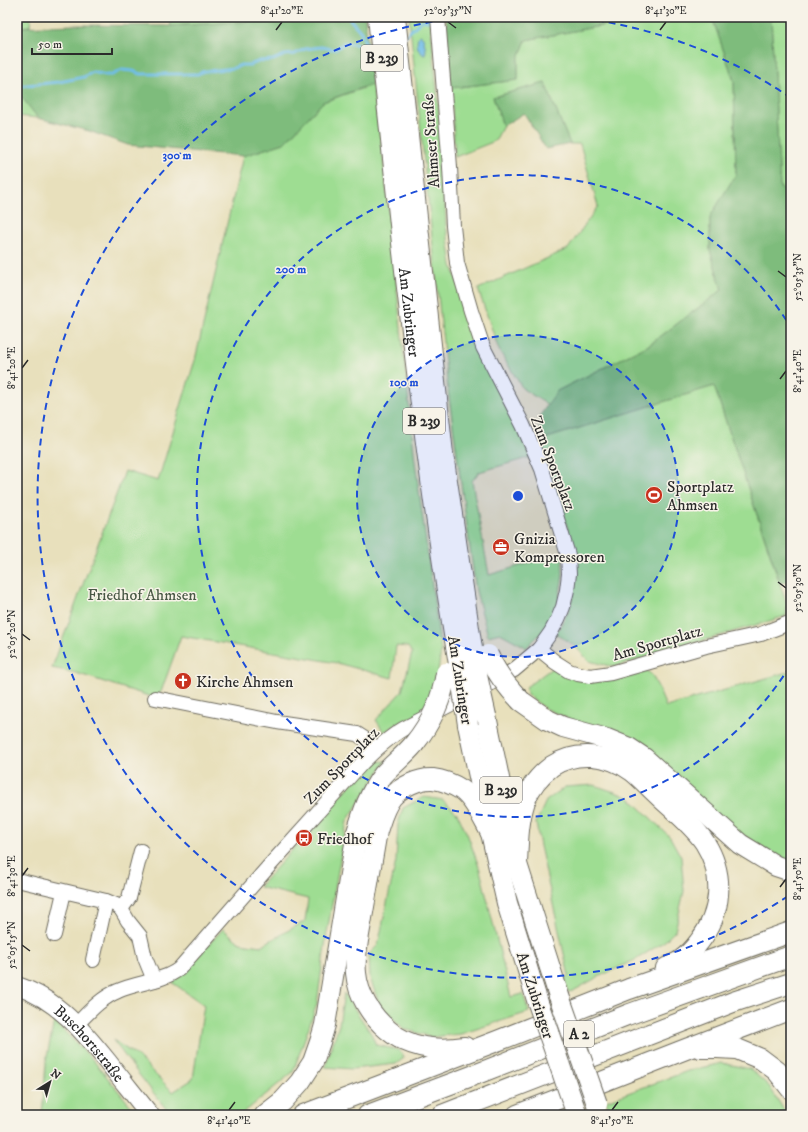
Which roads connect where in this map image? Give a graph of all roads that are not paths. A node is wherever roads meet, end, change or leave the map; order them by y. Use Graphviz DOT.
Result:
graph roads {
  1 [pos="378,17"];
  2 [pos="395,17"];
  3 [pos="438,17"];
  4 [pos="396,99"];
  5 [pos="457,263"];
  6 [pos="457,602"];
  7 [pos="788,623"];
  8 [pos="539,649"];
  9 [pos="467,665"];
  10 [pos="155,698"];
  11 [pos="477,720"];
  12 [pos="376,749"];
  13 [pos="491,833"];
  14 [pos="141,851"];
  15 [pos="517,864"];
  16 [pos="791,871"];
  17 [pos="17,880"];
  18 [pos="64,892"];
  19 [pos="106,902"];
  20 [pos="121,909"];
  21 [pos="791,932"];
  22 [pos="54,935"];
  23 [pos="791,956"];
  24 [pos="93,960"];
  25 [pos="154,980"];
  26 [pos="791,982"];
  27 [pos="17,986"];
  28 [pos="629,989"];
  29 [pos="791,1009"];
  30 [pos="76,1024"];
  31 [pos="497,1041"];
  32 [pos="686,1049"];
  33 [pos="791,1089"];
  34 [pos="599,1110"];
  35 [pos="577,1113"];
  36 [pos="150,1115"];
  37 [pos="265,1115"];
  38 [pos="303,1115"];
  39 [pos="368,1115"];
  40 [pos="442,1115"];
  41 [pos="517,1115"];
  1 -- 4 [label="highway, B 239"];
  2 -- 4 [label="highway, B 239"];
  3 -- 5 [label="street, Ahmser Straße"];
  4 -- 6 [label="highway, Am Zubringer / B 239"];
  4 -- 6 [label="highway, Am Zubringer / B 239"];
  5 -- 8 [label="street, Zum Sportplatz"];
  6 -- 9 [label="highway"];
  6 -- 9 [label="highway, Am Zubringer / B 239"];
  7 -- 8 [label="street, Am Sportplatz"];
  8 -- 12 [label="street, Zum Sportplatz"];
  9 -- 11 [label="highway, Am Zubringer / B 239, bridge"];
  9 -- 16 [label="highway, bridge"];
  9 -- 37 [label="highway, bridge"];
  10 -- 12 [label="street"];
  11 -- 13 [label="highway, Am Zubringer / B 239"];
  11 -- 15 [label="highway, Am Zubringer / B 239"];
  12 -- 25 [label="street, Zum Sportplatz"];
  13 -- 31 [label="highway"];
  13 -- 35 [label="highway, Am Zubringer / B 239, bridge"];
  14 -- 20 [label="street"];
  15 -- 28 [label="highway"];
  15 -- 34 [label="highway, Am Zubringer / B 239, bridge"];
  17 -- 18 [label="street"];
  18 -- 19 [label="street"];
  18 -- 22 [label="street"];
  19 -- 20 [label="street"];
  19 -- 24 [label="street"];
  20 -- 25 [label="street"];
  21 -- 28 [label="highway"];
  23 -- 39 [label="highway, A 2"];
  25 -- 30 [label="street, Zum Sportplatz"];
  26 -- 40 [label="highway, A 2"];
  27 -- 30 [label="main road, Buschortstraße"];
  28 -- 31 [label="highway"];
  29 -- 32 [label="highway"];
  30 -- 36 [label="main road, Buschortstraße"];
  31 -- 38 [label="highway"];
  32 -- 33 [label="highway"];
  32 -- 41 [label="highway"];
}
